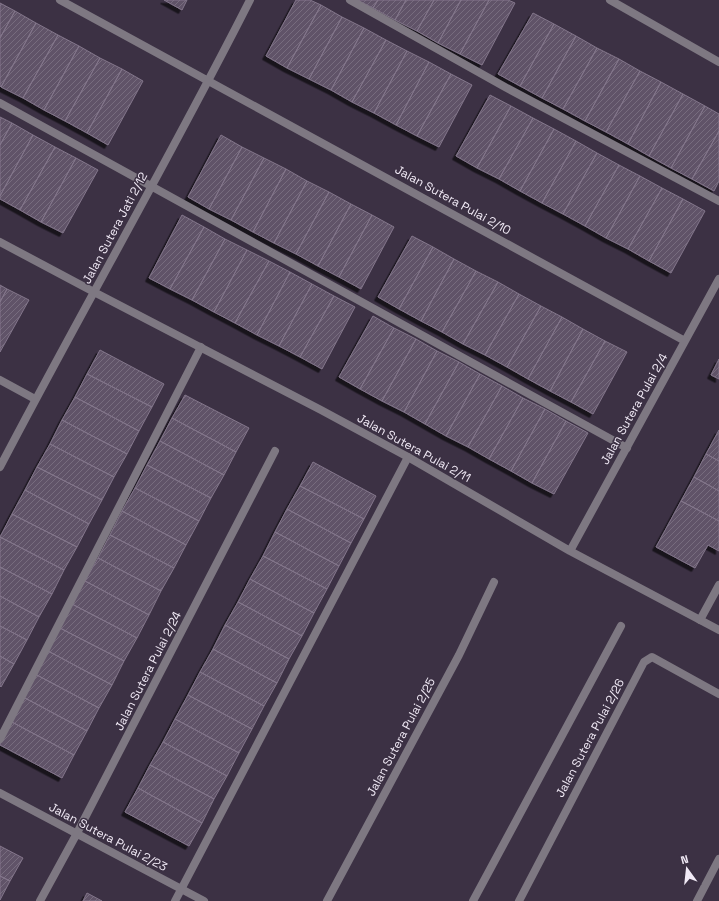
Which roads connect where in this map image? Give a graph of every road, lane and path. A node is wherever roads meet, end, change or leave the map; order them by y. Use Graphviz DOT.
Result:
graph roads {
  1 [pos="60,0"];
  2 [pos="250,0"];
  3 [pos="350,0"];
  4 [pos="610,0"];
  5 [pos="719,62"];
  6 [pos="209,81"];
  7 [pos="0,104"];
  8 [pos="151,186"];
  9 [pos="719,201"];
  10 [pos="0,242"];
  11 [pos="719,279"];
  12 [pos="94,292"];
  13 [pos="685,341"];
  14 [pos="200,347"];
  15 [pos="0,380"];
  16 [pos="35,399"];
  17 [pos="627,448"];
  18 [pos="275,451"];
  19 [pos="408,457"];
  20 [pos="0,467"];
  21 [pos="570,551"];
  22 [pos="494,582"];
  23 [pos="719,585"];
  24 [pos="700,620"];
  25 [pos="621,626"];
  26 [pos="719,630"];
  27 [pos="719,694"];
  28 [pos="0,739"];
  29 [pos="0,793"];
  30 [pos="76,835"];
  31 [pos="719,859"];
  32 [pos="181,889"];
  33 [pos="40,901"];
  34 [pos="175,901"];
  35 [pos="204,901"];
  36 [pos="327,901"];
  37 [pos="473,901"];
  38 [pos="518,901"];
  39 [pos="697,901"];
  1 -- 6 [label="street, Jalan Sutera Pulai 2/10"];
  2 -- 6 [label="street, Jalan Sutera Jati 2/12"];
  3 -- 9 [label="street"];
  4 -- 5 [label="street"];
  6 -- 8 [label="street, Jalan Sutera Jati 2/12"];
  6 -- 13 [label="street, Jalan Sutera Pulai 2/10"];
  7 -- 8 [label="street"];
  8 -- 12 [label="street, Jalan Sutera Jati 2/12"];
  8 -- 17 [label="street"];
  10 -- 12 [label="street, Jalan Sutera Pulai 2/11"];
  11 -- 13 [label="street, Jalan Sutera Pulai 2/4"];
  12 -- 14 [label="street, Jalan Sutera Pulai 2/11"];
  12 -- 16 [label="street, Jalan Sutera Jati 2/12"];
  13 -- 17 [label="street, Jalan Sutera Pulai 2/4"];
  14 -- 19 [label="street, Jalan Sutera Pulai 2/11"];
  14 -- 28 [label="street"];
  15 -- 16 [label="street"];
  16 -- 20 [label="street, Jalan Sutera Jati 2/12"];
  17 -- 21 [label="street, Jalan Sutera Pulai 2/4"];
  18 -- 30 [label="street, Jalan Sutera Pulai 2/24"];
  19 -- 21 [label="street, Jalan Sutera Pulai 2/11"];
  19 -- 32 [label="street"];
  21 -- 24 [label="street, Jalan Sutera Pulai 2/11"];
  22 -- 36 [label="street, Jalan Sutera Pulai 2/25"];
  23 -- 24 [label="street"];
  24 -- 26 [label="street, Jalan Sutera Pulai 2/11"];
  25 -- 37 [label="street"];
  27 -- 38 [label="street, Jalan Sutera Pulai 2/26"];
  29 -- 30 [label="street, Jalan Sutera Pulai 2/23"];
  30 -- 32 [label="street, Jalan Sutera Pulai 2/23"];
  30 -- 33 [label="street, Jalan Sutera Pulai 2/24"];
  31 -- 39 [label="street"];
  32 -- 34 [label="street"];
  32 -- 35 [label="street, Jalan Sutera Pulai 2/23"];
}
